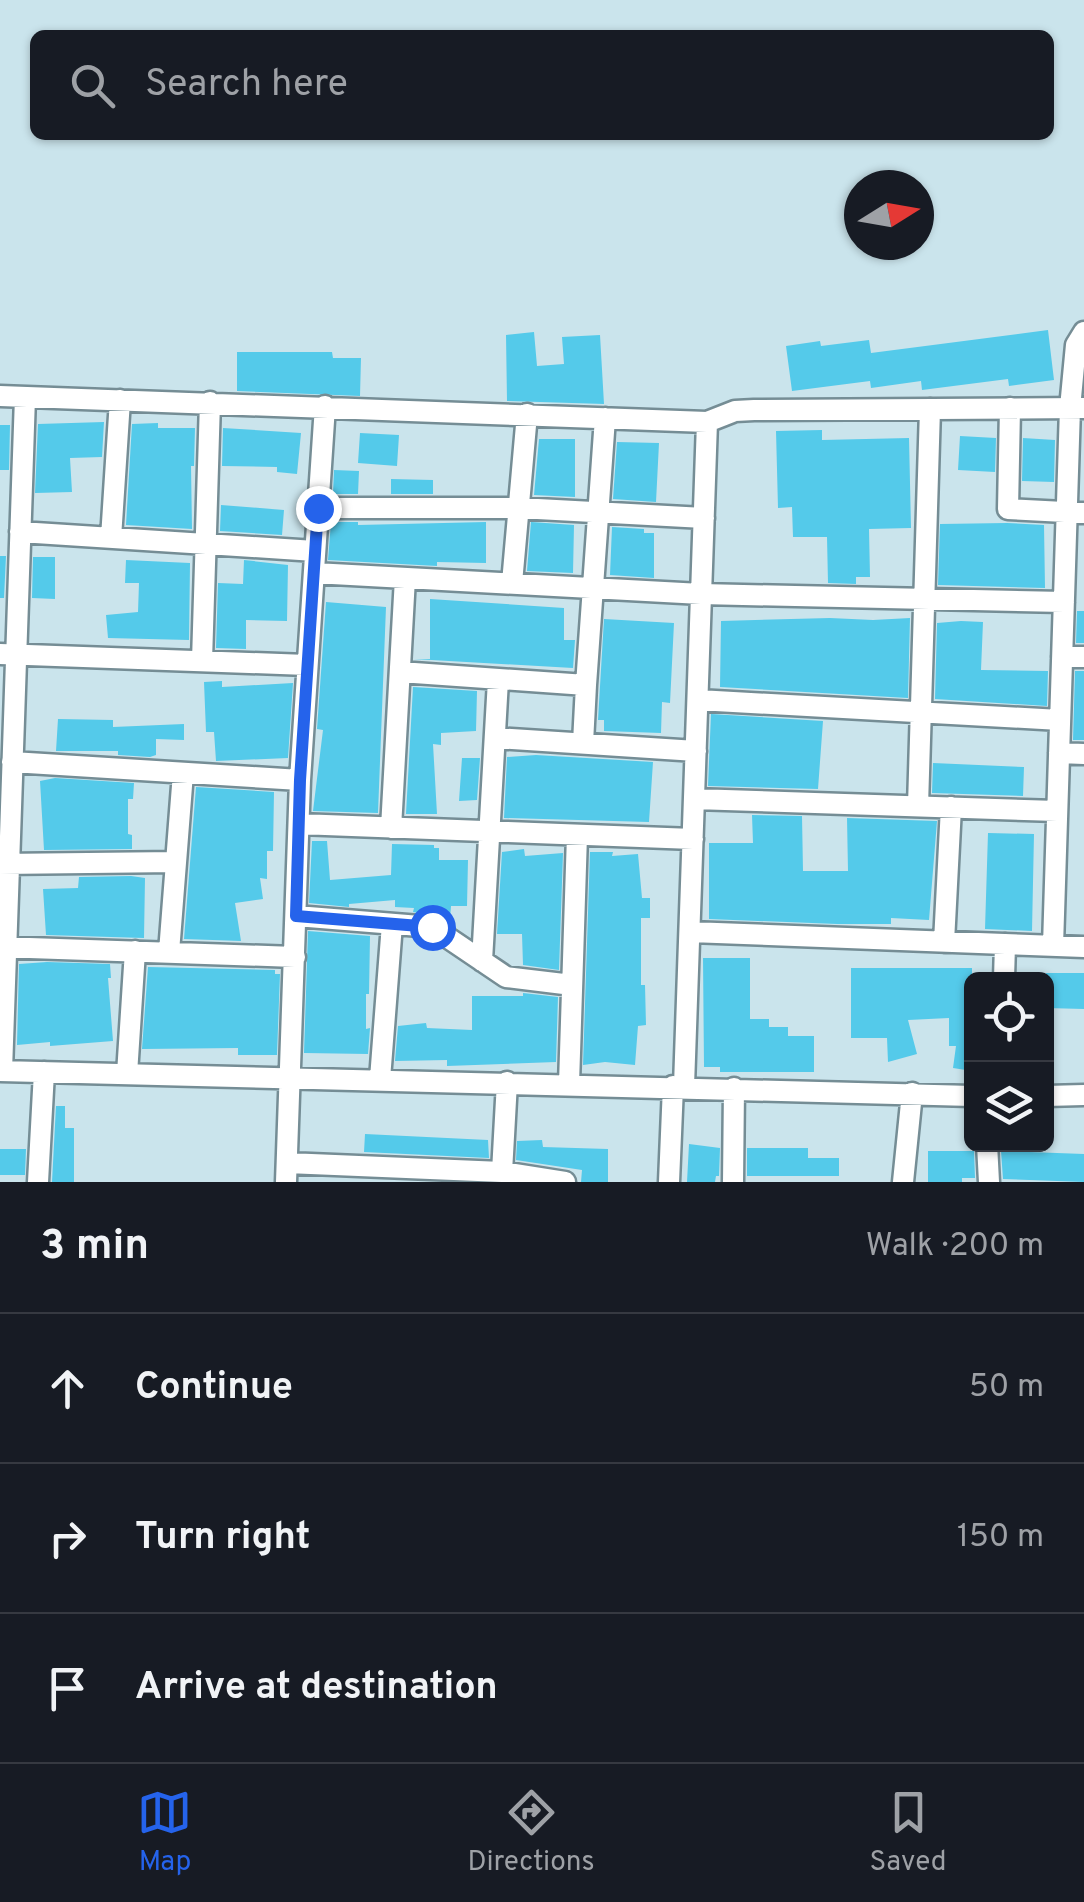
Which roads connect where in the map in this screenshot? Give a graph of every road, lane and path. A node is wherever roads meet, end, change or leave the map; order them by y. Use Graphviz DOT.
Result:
graph roads {
  1 [pos="1084,332"];
  2 [pos="0,396"];
  3 [pos="25,397"];
  4 [pos="120,400"];
  5 [pos="210,402"];
  6 [pos="325,406"];
  7 [pos="1010,408"];
  8 [pos="1077,408"];
  9 [pos="930,409"];
  10 [pos="528,414"];
  11 [pos="605,418"];
  12 [pos="707,422"];
  13 [pos="318,508"];
  14 [pos="519,508"];
  15 [pos="597,510"];
  16 [pos="1076,513"];
  17 [pos="704,518"];
  18 [pos="20,532"];
  19 [pos="111,538"];
  20 [pos="206,544"];
  21 [pos="315,551"];
  22 [pos="314,573"];
  23 [pos="405,578"];
  24 [pos="512,584"];
  25 [pos="592,588"];
  26 [pos="701,594"];
  27 [pos="925,600"];
  28 [pos="1064,602"];
  29 [pos="7,654"];
  30 [pos="1062,657"];
  31 [pos="1084,657"];
  32 [pos="202,661"];
  33 [pos="308,664"];
  34 [pos="400,672"];
  35 [pos="498,680"];
  36 [pos="586,685"];
  37 [pos="698,700"];
  38 [pos="924,712"];
  39 [pos="1060,720"];
  40 [pos="495,738"];
  41 [pos="583,743"];
  42 [pos="696,751"];
  43 [pos="1059,752"];
  44 [pos="1084,754"];
  45 [pos="12,762"];
  46 [pos="184,773"];
  47 [pos="300,780"];
  48 [pos="694,798"];
  49 [pos="918,806"];
  50 [pos="951,807"];
  51 [pos="1057,811"];
  52 [pos="299,824"];
  53 [pos="391,828"];
  54 [pos="492,833"];
  55 [pos="578,835"];
  56 [pos="693,839"];
  57 [pos="176,862"];
  58 [pos="4,864"];
  59 [pos="296,916"];
  60 [pos="392,924"];
  61 [pos="690,932"];
  62 [pos="944,942"];
  63 [pos="1005,944"];
  64 [pos="1053,946"];
  65 [pos="3,947"];
  66 [pos="1084,947"];
  67 [pos="135,951"];
  68 [pos="169,952"];
  69 [pos="295,956"];
  70 [pos="482,962"];
  71 [pos="1004,972"];
  72 [pos="572,985"];
  73 [pos="1,1071"];
  74 [pos="44,1072"];
  75 [pos="127,1074"];
  76 [pos="291,1076"];
  77 [pos="380,1079"];
  78 [pos="507,1082"];
  79 [pos="569,1084"];
  80 [pos="678,1086"];
  81 [pos="734,1088"];
  82 [pos="912,1094"];
  83 [pos="1084,1094"];
  84 [pos="964,1096"];
  85 [pos="1054,1096"];
  86 [pos="988,1152"];
  87 [pos="286,1172"];
  88 [pos="502,1172"];
  89 [pos="38,1182"];
  90 [pos="565,1182"];
  91 [pos="669,1182"];
  92 [pos="733,1182"];
  93 [pos="903,1182"];
  94 [pos="989,1182"];
  1 -- 8 [label="street"];
  2 -- 3 [label="street"];
  3 -- 4 [label="street"];
  3 -- 18 [label="street"];
  4 -- 5 [label="street"];
  4 -- 19 [label="street"];
  5 -- 6 [label="street"];
  5 -- 20 [label="street"];
  6 -- 10 [label="street"];
  6 -- 13 [label="street"];
  7 -- 8 [label="street"];
  7 -- 9 [label="street"];
  7 -- 16 [label="street"];
  8 -- 16 [label="street"];
  9 -- 12 [label="street"];
  9 -- 27 [label="street"];
  10 -- 11 [label="street"];
  10 -- 14 [label="street"];
  11 -- 12 [label="street"];
  11 -- 15 [label="street"];
  12 -- 17 [label="street"];
  13 -- 14 [label="street"];
  13 -- 21 [label="street"];
  14 -- 15 [label="street"];
  14 -- 24 [label="street"];
  15 -- 17 [label="street"];
  15 -- 25 [label="street"];
  16 -- 28 [label="street"];
  17 -- 26 [label="street"];
  18 -- 19 [label="street"];
  18 -- 29 [label="street"];
  19 -- 20 [label="street"];
  20 -- 21 [label="street"];
  20 -- 32 [label="street"];
  21 -- 22 [label="street"];
  22 -- 23 [label="street"];
  22 -- 33 [label="street"];
  23 -- 24 [label="street"];
  23 -- 34 [label="street"];
  24 -- 25 [label="street"];
  25 -- 26 [label="street"];
  25 -- 36 [label="street"];
  26 -- 27 [label="street"];
  26 -- 37 [label="street"];
  27 -- 28 [label="street"];
  27 -- 38 [label="street"];
  28 -- 30 [label="street"];
  29 -- 32 [label="street"];
  29 -- 45 [label="street"];
  30 -- 31 [label="street"];
  30 -- 39 [label="street"];
  32 -- 33 [label="street"];
  33 -- 47 [label="street"];
  34 -- 35 [label="street"];
  34 -- 53 [label="street"];
  35 -- 36 [label="street"];
  35 -- 40 [label="street"];
  36 -- 41 [label="street"];
  37 -- 38 [label="street"];
  37 -- 42 [label="street"];
  38 -- 39 [label="street"];
  38 -- 49 [label="street"];
  39 -- 43 [label="street"];
  40 -- 41 [label="street"];
  40 -- 54 [label="street"];
  41 -- 42 [label="street"];
  42 -- 48 [label="street"];
  43 -- 44 [label="street"];
  43 -- 51 [label="street"];
  45 -- 46 [label="street"];
  45 -- 58 [label="street"];
  46 -- 47 [label="street"];
  46 -- 57 [label="street"];
  47 -- 52 [label="street"];
  48 -- 49 [label="street"];
  48 -- 56 [label="street"];
  49 -- 50 [label="street"];
  50 -- 51 [label="street"];
  50 -- 62 [label="street"];
  51 -- 64 [label="street"];
  52 -- 53 [label="street"];
  52 -- 59 [label="street"];
  53 -- 54 [label="street"];
  54 -- 55 [label="street"];
  54 -- 70 [label="street"];
  55 -- 56 [label="street"];
  55 -- 72 [label="street"];
  56 -- 61 [label="street"];
  57 -- 58 [label="street"];
  57 -- 68 [label="street"];
  58 -- 65 [label="street"];
  59 -- 60 [label="street"];
  59 -- 69 [label="street"];
  60 -- 70 [label="street"];
  60 -- 77 [label="street"];
  61 -- 62 [label="street"];
  61 -- 80 [label="street"];
  62 -- 63 [label="street"];
  63 -- 64 [label="street"];
  63 -- 71 [label="street"];
  64 -- 66 [label="street"];
  65 -- 67 [label="street"];
  65 -- 73 [label="street"];
  67 -- 68 [label="street"];
  67 -- 75 [label="street"];
  68 -- 69 [label="street"];
  69 -- 76 [label="street"];
  70 -- 72 [label="street"];
  72 -- 79 [label="street"];
  73 -- 74 [label="street"];
  74 -- 75 [label="street"];
  74 -- 89 [label="street"];
  75 -- 76 [label="street"];
  76 -- 77 [label="street"];
  76 -- 87 [label="street"];
  77 -- 78 [label="street"];
  78 -- 79 [label="street"];
  78 -- 88 [label="street"];
  79 -- 80 [label="street"];
  80 -- 81 [label="street"];
  80 -- 91 [label="street"];
  81 -- 82 [label="street"];
  81 -- 92 [label="street"];
  82 -- 84 [label="street"];
  82 -- 93 [label="street"];
  83 -- 85 [label="street"];
  86 -- 94 [label="street"];
  87 -- 88 [label="street"];
  88 -- 90 [label="street"];
}
